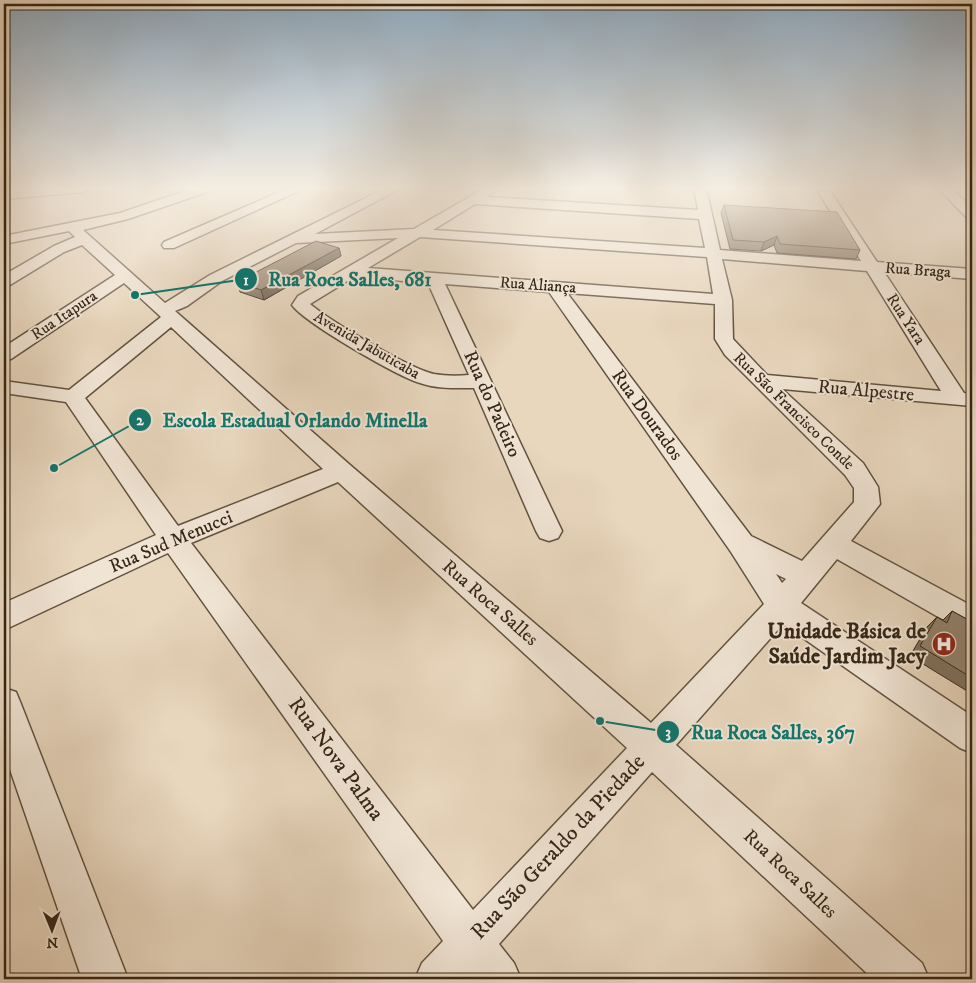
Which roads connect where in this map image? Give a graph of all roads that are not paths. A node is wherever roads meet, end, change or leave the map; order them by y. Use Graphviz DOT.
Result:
graph roads {
  1 [pos="62,234"];
  2 [pos="78,234"];
  3 [pos="82,234"];
  4 [pos="194,234"];
  5 [pos="305,234"];
  6 [pos="400,234"];
  7 [pos="417,234"];
  8 [pos="432,234"];
  9 [pos="710,234"];
  10 [pos="851,234"];
  11 [pos="295,239"];
  12 [pos="4,240"];
  13 [pos="169,245"];
  14 [pos="715,254"];
  15 [pos="872,266"];
  16 [pos="353,272"];
  17 [pos="972,274"];
  18 [pos="125,275"];
  19 [pos="434,278"];
  20 [pos="4,282"];
  21 [pos="553,286"];
  22 [pos="723,300"];
  23 [pos="167,314"];
  24 [pos="4,356"];
  25 [pos="481,381"];
  26 [pos="761,381"];
  27 [pos="4,387"];
  28 [pos="73,397"];
  29 [pos="965,400"];
  30 [pos="340,471"];
  31 [pos="866,487"];
  32 [pos="549,531"];
  33 [pos="174,539"];
  34 [pos="741,544"];
  35 [pos="833,544"];
  36 [pos="806,576"];
  37 [pos="781,606"];
  38 [pos="4,617"];
  39 [pos="972,621"];
  40 [pos="4,704"];
  41 [pos="972,736"];
  42 [pos="651,746"];
  43 [pos="471,942"];
  44 [pos="105,979"];
  45 [pos="438,979"];
  46 [pos="498,979"];
  47 [pos="906,979"];
  1 -- 12 [label="street"];
  2 -- 20 [label="street"];
  3 -- 18 [label="street, Rua Roca Salles"];
  4 -- 13 [label="street"];
  5 -- 11 [label="street"];
  6 -- 11 [label="street"];
  7 -- 16 [label="street, Avenida Jabuticaba"];
  8 -- 14 [label="street"];
  9 -- 14 [label="street, Rua São Francisco Conde"];
  10 -- 15 [label="street, Rua Yara"];
  11 -- 23 [label="street"];
  14 -- 15 [label="street, Rua Braga"];
  14 -- 22 [label="street, Rua São Francisco Conde"];
  15 -- 17 [label="street, Rua Braga"];
  15 -- 29 [label="street, Rua Yara"];
  16 -- 19 [label="street, Rua Aliança"];
  16 -- 25 [label="street, Avenida Jabuticaba"];
  18 -- 23 [label="street, Rua Roca Salles"];
  18 -- 24 [label="street, Rua Itapura"];
  19 -- 21 [label="street, Rua Aliança"];
  19 -- 25 [label="street, Rua do Padeiro"];
  21 -- 22 [label="street, Rua Aliança"];
  21 -- 34 [label="street, Rua Dourados"];
  22 -- 26 [label="street, Rua São Francisco Conde"];
  23 -- 28 [label="street"];
  23 -- 30 [label="street, Rua Roca Salles"];
  25 -- 32 [label="street, Rua do Padeiro"];
  26 -- 29 [label="street, Rua Alpestre"];
  26 -- 31 [label="street, Rua São Francisco Conde"];
  27 -- 28 [label="street"];
  28 -- 33 [label="street, Rua Nova Palma"];
  30 -- 33 [label="street, Rua Sud Menucci"];
  30 -- 42 [label="street, Rua Roca Salles"];
  31 -- 35 [label="street, Rua São Geraldo da Piedade"];
  33 -- 38 [label="street, Rua Sud Menucci"];
  33 -- 43 [label="street, Rua Nova Palma"];
  34 -- 36 [label="street, Rua Dourados"];
  34 -- 37 [label="street, Rua Dourados"];
  35 -- 36 [label="street, Rua São Geraldo da Piedade"];
  35 -- 39 [label="street"];
  36 -- 37 [label="street, Rua São Geraldo da Piedade"];
  37 -- 41 [label="street"];
  37 -- 42 [label="street, Rua São Geraldo da Piedade"];
  40 -- 44 [label="street"];
  42 -- 43 [label="street, Rua São Geraldo da Piedade"];
  42 -- 47 [label="street, Rua Roca Salles"];
  43 -- 45 [label="street, Rua São Geraldo da Piedade"];
  43 -- 46 [label="street, Rua Nova Palma"];
}
